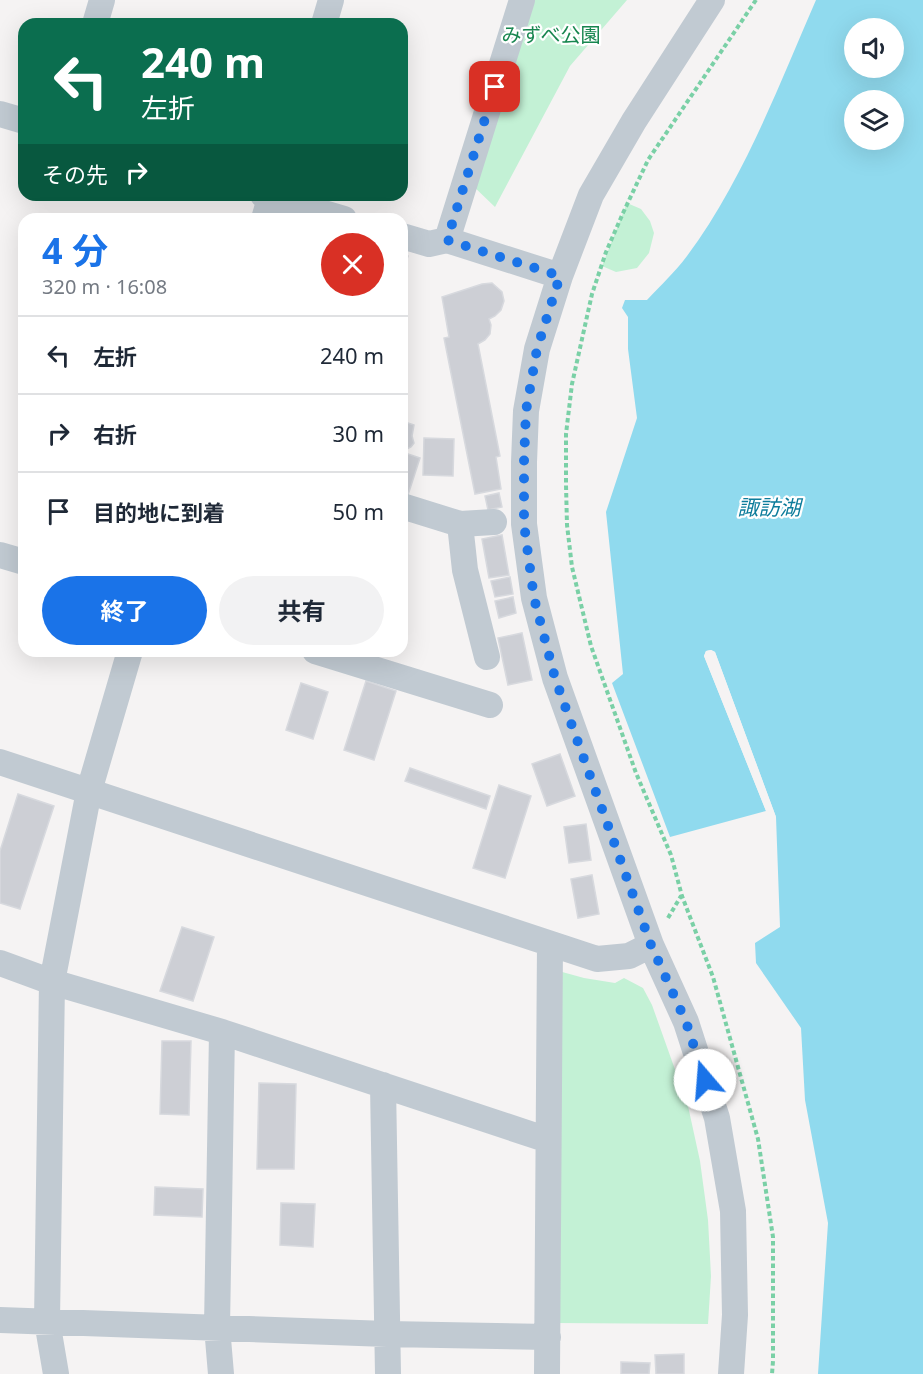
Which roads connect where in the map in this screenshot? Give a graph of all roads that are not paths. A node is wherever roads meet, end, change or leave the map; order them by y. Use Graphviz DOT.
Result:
graph roads {
  1 [pos="102,0"];
  2 [pos="331,0"];
  3 [pos="522,0"];
  4 [pos="712,0"];
  5 [pos="96,18"];
  6 [pos="326,18"];
  7 [pos="0,114"];
  8 [pos="18,120"];
  9 [pos="267,202"];
  10 [pos="317,213"];
  11 [pos="408,238"];
  12 [pos="447,240"];
  13 [pos="560,276"];
  14 [pos="408,508"];
  15 [pos="494,522"];
  16 [pos="460,524"];
  17 [pos="0,555"];
  18 [pos="18,560"];
  19 [pos="128,657"];
  20 [pos="334,657"];
  21 [pos="487,657"];
  22 [pos="490,705"];
  23 [pos="0,762"];
  24 [pos="89,791"];
  25 [pos="550,944"];
  26 [pos="651,945"];
  27 [pos="0,963"];
  28 [pos="52,982"];
  29 [pos="222,1032"];
  30 [pos="383,1085"];
  31 [pos="548,1140"];
  32 [pos="0,1320"];
  33 [pos="48,1321"];
  34 [pos="217,1328"];
  35 [pos="387,1334"];
  36 [pos="548,1337"];
  37 [pos="56,1374"];
  38 [pos="221,1374"];
  39 [pos="388,1374"];
  40 [pos="547,1374"];
  41 [pos="731,1374"];
  1 -- 5 [label="street"];
  2 -- 6 [label="street"];
  3 -- 12 [label="street"];
  4 -- 13 [label="street"];
  7 -- 8 [label="street"];
  9 -- 10 [label="street"];
  11 -- 12 [label="street"];
  12 -- 13 [label="street"];
  13 -- 26 [label="street"];
  14 -- 16 [label="street"];
  15 -- 16 [label="street"];
  16 -- 21 [label="street"];
  17 -- 18 [label="street"];
  19 -- 24 [label="street"];
  20 -- 22 [label="street"];
  23 -- 24 [label="street"];
  24 -- 25 [label="street"];
  24 -- 28 [label="street"];
  25 -- 26 [label="street"];
  25 -- 31 [label="street"];
  26 -- 41 [label="street"];
  27 -- 28 [label="street"];
  28 -- 29 [label="street"];
  28 -- 33 [label="street"];
  29 -- 30 [label="street"];
  29 -- 34 [label="street"];
  30 -- 31 [label="street"];
  30 -- 35 [label="street"];
  31 -- 36 [label="street"];
  32 -- 33 [label="street"];
  33 -- 34 [label="street"];
  33 -- 37 [label="street"];
  34 -- 35 [label="street"];
  34 -- 38 [label="street"];
  35 -- 36 [label="street"];
  35 -- 39 [label="street"];
  36 -- 40 [label="street"];
}
